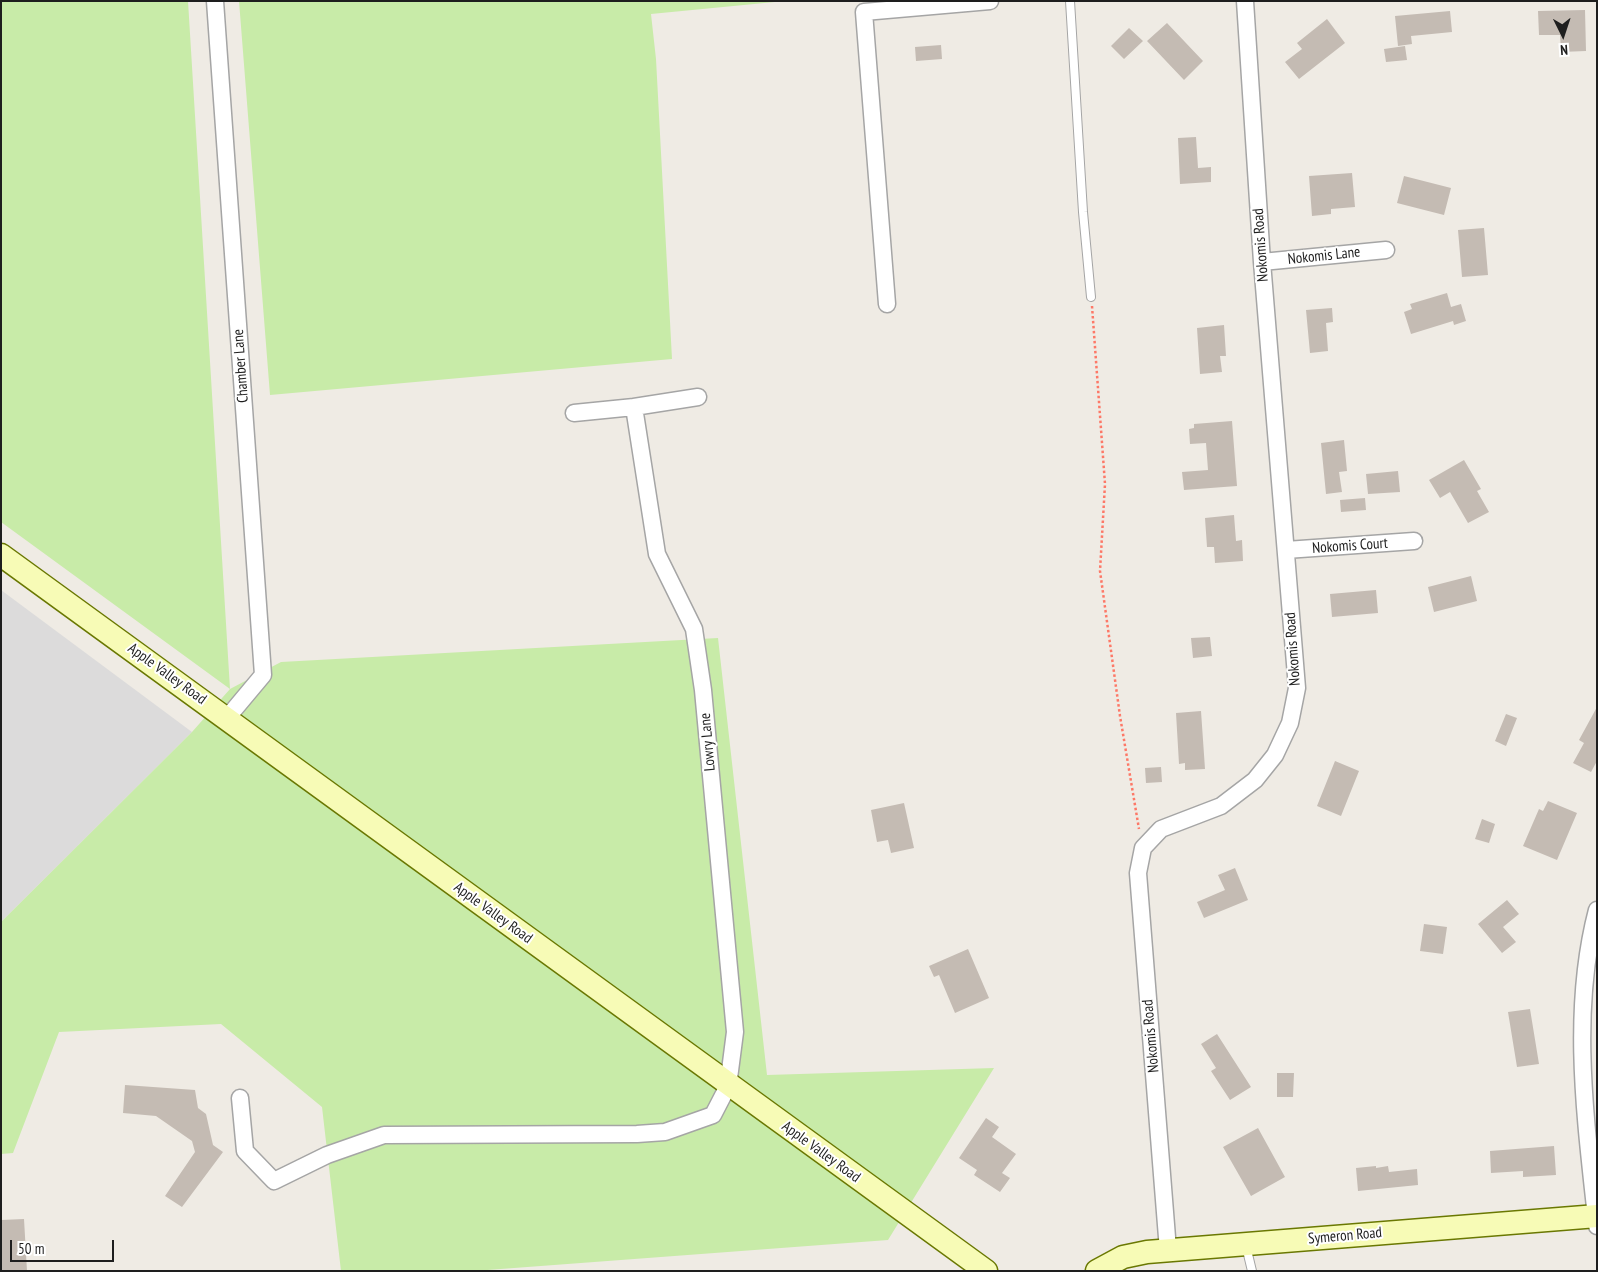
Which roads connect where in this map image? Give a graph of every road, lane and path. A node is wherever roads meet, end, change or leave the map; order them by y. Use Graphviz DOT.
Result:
graph roads {
  1 [pos="215,1"];
  2 [pos="990,1"];
  3 [pos="1070,1"];
  4 [pos="1245,1"];
  5 [pos="1386,250"];
  6 [pos="1262,262"];
  7 [pos="1091,297"];
  8 [pos="887,304"];
  9 [pos="698,397"];
  10 [pos="634,407"];
  11 [pos="574,413"];
  12 [pos="1414,541"];
  13 [pos="1286,550"];
  14 [pos="1,555"];
  15 [pos="227,718"];
  16 [pos="1143,848"];
  17 [pos="1597,910"];
  18 [pos="728,1086"];
  19 [pos="240,1098"];
  20 [pos="1596,1219"];
  21 [pos="1246,1244"];
  22 [pos="1168,1250"];
  23 [pos="986,1271"];
  24 [pos="1097,1271"];
  25 [pos="1252,1271"];
  1 -- 15 [label="street, Chamber Lane"];
  2 -- 8 [label="street"];
  3 -- 7 [label="lane"];
  4 -- 6 [label="street, Nokomis Road"];
  5 -- 6 [label="street, Nokomis Lane"];
  6 -- 13 [label="street, Nokomis Road"];
  7 -- 16 [label="path"];
  9 -- 10 [label="street"];
  10 -- 11 [label="street"];
  10 -- 18 [label="street, Lowry Lane"];
  12 -- 13 [label="street, Nokomis Court"];
  13 -- 16 [label="street, Nokomis Road"];
  14 -- 15 [label="main road, Apple Valley Road"];
  15 -- 18 [label="main road, Apple Valley Road"];
  16 -- 22 [label="street, Nokomis Road"];
  17 -- 20 [label="street"];
  18 -- 19 [label="street, Lowry Lane"];
  18 -- 23 [label="main road, Apple Valley Road"];
  20 -- 21 [label="main road, Symeron Road"];
  21 -- 22 [label="main road, Symeron Road"];
  21 -- 25 [label="lane"];
  22 -- 24 [label="main road, Symeron Road"];
}
